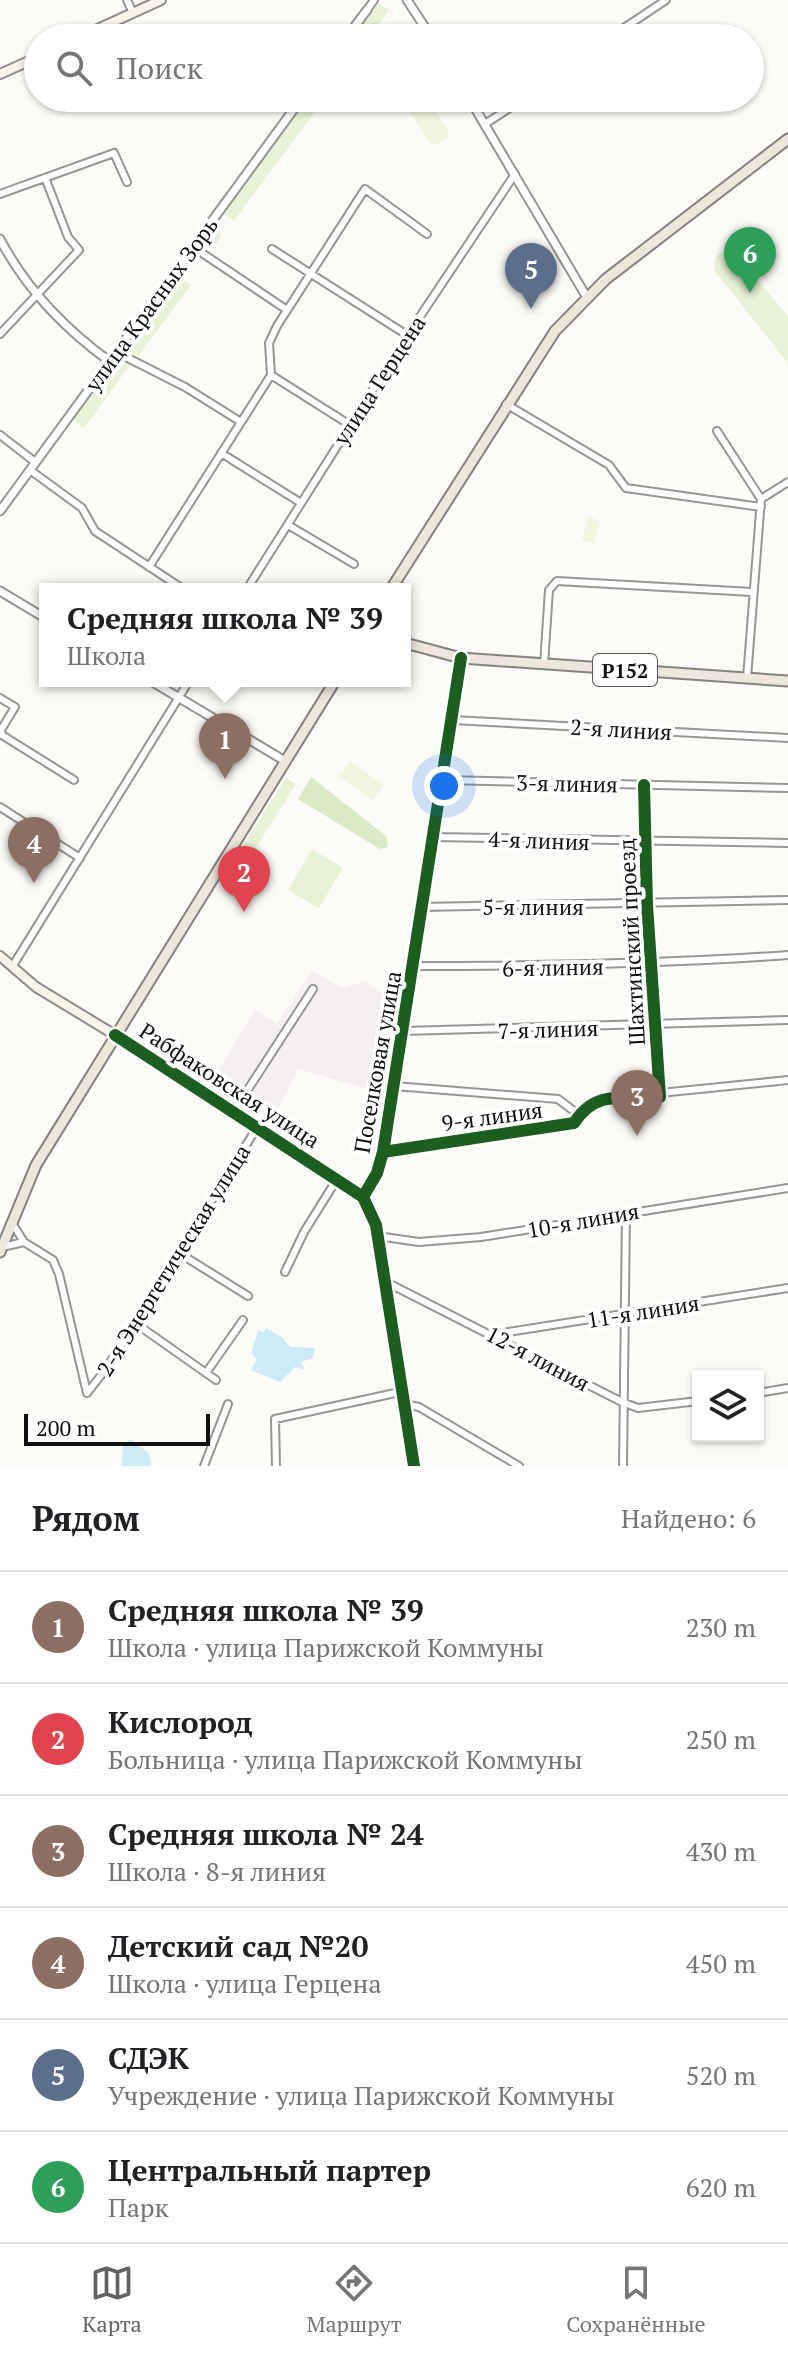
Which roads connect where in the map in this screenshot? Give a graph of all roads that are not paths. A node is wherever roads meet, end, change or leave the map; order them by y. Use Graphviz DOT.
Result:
graph roads {
  1 [pos="127,0"];
  2 [pos="161,0"];
  3 [pos="374,0"];
  4 [pos="407,0"];
  5 [pos="666,0"];
  6 [pos="367,10"];
  7 [pos="133,13"];
  8 [pos="109,24"];
  9 [pos="356,24"];
  10 [pos="423,24"];
  11 [pos="630,24"];
  12 [pos="24,63"];
  13 [pos="0,74"];
  14 [pos="292,112"];
  15 [pos="478,112"];
  16 [pos="503,112"];
  17 [pos="485,124"];
  18 [pos="788,139"];
  19 [pos="515,174"];
  20 [pos="46,180"];
  21 [pos="127,182"];
  22 [pos="0,194"];
  23 [pos="427,234"];
  24 [pos="0,239"];
  25 [pos="193,247"];
  26 [pos="272,249"];
  27 [pos="310,274"];
  28 [pos="35,293"];
  29 [pos="586,296"];
  30 [pos="287,310"];
  31 [pos="0,334"];
  32 [pos="407,335"];
  33 [pos="116,352"];
  34 [pos="109,361"];
  35 [pos="271,375"];
  36 [pos="506,404"];
  37 [pos="241,422"];
  38 [pos="350,425"];
  39 [pos="717,431"];
  40 [pos="0,435"];
  41 [pos="221,453"];
  42 [pos="33,466"];
  43 [pos="788,482"];
  44 [pos="301,503"];
  45 [pos="761,503"];
  46 [pos="0,511"];
  47 [pos="288,525"];
  48 [pos="354,564"];
  49 [pos="149,567"];
  50 [pos="174,583"];
  51 [pos="251,583"];
  52 [pos="395,583"];
  53 [pos="0,591"];
  54 [pos="752,592"];
  55 [pos="39,614"];
  56 [pos="411,645"];
  57 [pos="461,658"];
  58 [pos="544,664"];
  59 [pos="747,678"];
  60 [pos="788,681"];
  61 [pos="161,687"];
  62 [pos="185,687"];
  63 [pos="331,687"];
  64 [pos="0,698"];
  65 [pos="179,698"];
  66 [pos="453,720"];
  67 [pos="788,738"];
  68 [pos="285,761"];
  69 [pos="74,780"];
  70 [pos="443,780"];
  71 [pos="644,785"];
  72 [pos="788,788"];
  73 [pos="0,807"];
  74 [pos="433,837"];
  75 [pos="644,843"];
  76 [pos="788,843"];
  77 [pos="80,858"];
  78 [pos="788,900"];
  79 [pos="647,905"];
  80 [pos="422,907"];
  81 [pos="788,955"];
  82 [pos="0,956"];
  83 [pos="652,965"];
  84 [pos="414,966"];
  85 [pos="12,968"];
  86 [pos="313,989"];
  87 [pos="788,1020"];
  88 [pos="655,1026"];
  89 [pos="403,1031"];
  90 [pos="115,1035"];
  91 [pos="788,1080"];
  92 [pos="394,1086"];
  93 [pos="660,1095"];
  94 [pos="234,1111"];
  95 [pos="579,1115"];
  96 [pos="258,1126"];
  97 [pos="383,1152"];
  98 [pos="337,1179"];
  99 [pos="788,1188"];
  100 [pos="363,1197"];
  101 [pos="626,1212"];
  102 [pos="12,1223"];
  103 [pos="377,1236"];
  104 [pos="24,1242"];
  105 [pos="1,1250"];
  106 [pos="179,1253"];
  107 [pos="285,1272"];
  108 [pos="384,1281"];
  109 [pos="788,1288"];
  110 [pos="248,1296"];
  111 [pos="624,1314"];
  112 [pos="243,1320"];
  113 [pos="135,1323"];
  114 [pos="500,1338"];
  115 [pos="206,1373"];
  116 [pos="216,1380"];
  117 [pos="788,1388"];
  118 [pos="400,1392"];
  119 [pos="764,1392"];
  120 [pos="622,1402"];
  121 [pos="692,1402"];
  122 [pos="228,1404"];
  123 [pos="403,1404"];
  124 [pos="204,1466"];
  125 [pos="276,1466"];
  126 [pos="414,1466"];
  127 [pos="519,1466"];
  128 [pos="623,1466"];
  1 -- 7 [label="street"];
  2 -- 7 [label="main road"];
  3 -- 6 [label="street"];
  4 -- 10 [label="street"];
  5 -- 11 [label="street"];
  6 -- 9 [label="street"];
  7 -- 8 [label="main road"];
  12 -- 13 [label="main road"];
  14 -- 25 [label="street, улица Красных Зорь"];
  15 -- 17 [label="street"];
  16 -- 17 [label="street"];
  17 -- 19 [label="street"];
  18 -- 29 [label="main road"];
  19 -- 29 [label="street"];
  19 -- 32 [label="street, улица Герцена"];
  20 -- 21 [label="street"];
  20 -- 22 [label="street"];
  20 -- 28 [label="street"];
  23 -- 27 [label="street"];
  24 -- 28 [label="street"];
  25 -- 30 [label="street"];
  25 -- 33 [label="street, улица Красных Зорь"];
  26 -- 27 [label="street"];
  27 -- 30 [label="street"];
  27 -- 32 [label="street"];
  28 -- 31 [label="street"];
  28 -- 34 [label="street"];
  29 -- 36 [label="main road"];
  30 -- 35 [label="street"];
  32 -- 38 [label="street, улица Герцена"];
  33 -- 34 [label="street, улица Красных Зорь"];
  33 -- 37 [label="street"];
  34 -- 42 [label="street, улица Красных Зорь"];
  35 -- 37 [label="street"];
  35 -- 38 [label="street"];
  36 -- 45 [label="street"];
  36 -- 52 [label="main road"];
  37 -- 41 [label="street"];
  38 -- 44 [label="street, улица Герцена"];
  39 -- 45 [label="street"];
  40 -- 42 [label="street"];
  41 -- 44 [label="street"];
  41 -- 49 [label="street"];
  42 -- 46 [label="street, улица Красных Зорь"];
  42 -- 49 [label="street"];
  43 -- 45 [label="street"];
  44 -- 47 [label="street, улица Герцена"];
  45 -- 54 [label="street"];
  47 -- 48 [label="street"];
  47 -- 51 [label="street, улица Герцена"];
  49 -- 50 [label="street"];
  53 -- 55 [label="street"];
  54 -- 58 [label="street"];
  54 -- 59 [label="street"];
  56 -- 57 [label="main road, Р152"];
  57 -- 58 [label="main road, Р152"];
  57 -- 66 [label="street, Поселковая улица"];
  58 -- 59 [label="main road, Р152"];
  59 -- 60 [label="main road, Р152"];
  61 -- 65 [label="street"];
  62 -- 65 [label="street"];
  63 -- 68 [label="main road"];
  64 -- 69 [label="street"];
  65 -- 68 [label="street"];
  65 -- 77 [label="street"];
  66 -- 67 [label="street, 2-я линия"];
  66 -- 70 [label="street, Поселковая улица"];
  68 -- 90 [label="main road"];
  70 -- 71 [label="street, 3-я линия"];
  70 -- 74 [label="street, Поселковая улица"];
  71 -- 72 [label="street, 3-я линия"];
  71 -- 75 [label="street, Шахтинский проезд"];
  73 -- 77 [label="street"];
  74 -- 75 [label="street, 4-я линия"];
  74 -- 80 [label="street, Поселковая улица"];
  75 -- 76 [label="street, 4-я линия"];
  75 -- 79 [label="street, Шахтинский проезд"];
  77 -- 85 [label="street"];
  78 -- 79 [label="street, 5-я линия"];
  79 -- 80 [label="street, 5-я линия"];
  79 -- 83 [label="street, Шахтинский проезд"];
  80 -- 84 [label="street, Поселковая улица"];
  81 -- 83 [label="street, 6-я линия"];
  82 -- 85 [label="main road, Рабфаковская улица"];
  83 -- 84 [label="street, 6-я линия"];
  83 -- 88 [label="street, Шахтинский проезд"];
  84 -- 89 [label="street, Поселковая улица"];
  85 -- 90 [label="main road, Рабфаковская улица"];
  86 -- 94 [label="street"];
  87 -- 88 [label="street, 7-я линия"];
  88 -- 89 [label="street, 7-я линия"];
  88 -- 93 [label="street, Шахтинский проезд"];
  89 -- 92 [label="street, Поселковая улица"];
  90 -- 94 [label="street, Рабфаковская улица"];
  90 -- 102 [label="main road"];
  91 -- 93 [label="street"];
  92 -- 95 [label="street"];
  92 -- 97 [label="street, Поселковая улица"];
  93 -- 95 [label="street, 9-я линия"];
  94 -- 96 [label="street, Рабфаковская улица"];
  95 -- 97 [label="street, 9-я линия"];
  96 -- 98 [label="street, Рабфаковская улица"];
  96 -- 106 [label="street, 2-я Энергетическая улица"];
  97 -- 100 [label="street, Поселковая улица"];
  98 -- 100 [label="street, Рабфаковская улица"];
  98 -- 107 [label="street"];
  99 -- 101 [label="street, 10-я линия"];
  100 -- 103 [label="street"];
  101 -- 103 [label="street, 10-я линия"];
  101 -- 111 [label="street"];
  102 -- 104 [label="street"];
  102 -- 105 [label="main road"];
  103 -- 108 [label="street"];
  104 -- 105 [label="street"];
  104 -- 113 [label="street, 2-я Энергетическая улица"];
  106 -- 110 [label="street"];
  106 -- 113 [label="street, 2-я Энергетическая улица"];
  108 -- 114 [label="street, 12-я линия"];
  108 -- 118 [label="street"];
  109 -- 111 [label="street, 11-я линия"];
  111 -- 114 [label="street, 11-я линия"];
  111 -- 120 [label="street"];
  112 -- 115 [label="street"];
  113 -- 115 [label="street"];
  114 -- 120 [label="street, 12-я линия"];
  115 -- 116 [label="street"];
  117 -- 119 [label="street"];
  118 -- 123 [label="street"];
  118 -- 125 [label="street"];
  120 -- 121 [label="street, 12-я линия"];
  120 -- 128 [label="street"];
  122 -- 124 [label="street"];
  123 -- 126 [label="street"];
  123 -- 127 [label="street"];
}
